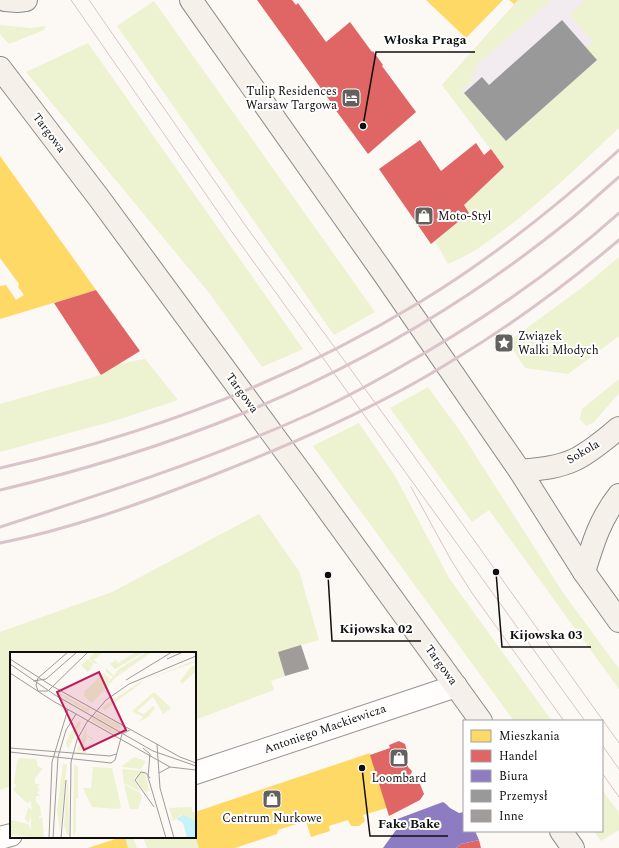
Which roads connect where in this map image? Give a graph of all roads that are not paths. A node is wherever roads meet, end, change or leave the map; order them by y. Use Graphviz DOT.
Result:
graph roads {
  1 [pos="5,0"];
  2 [pos="26,0"];
  3 [pos="190,0"];
  4 [pos="0,68"];
  5 [pos="619,428"];
  6 [pos="520,471"];
  7 [pos="619,495"];
  8 [pos="584,572"];
  9 [pos="619,621"];
  10 [pos="456,686"];
  11 [pos="480,720"];
  12 [pos="196,773"];
  13 [pos="562,832"];
  14 [pos="10,835"];
  15 [pos="0,838"];
  16 [pos="573,848"];
  1 -- 2 [label="main road"];
  3 -- 6 [label="main road"];
  4 -- 10 [label="main road, Targowa"];
  5 -- 6 [label="main road, Sokola"];
  6 -- 8 [label="main road"];
  7 -- 8 [label="main road"];
  8 -- 9 [label="main road"];
  10 -- 11 [label="main road, Targowa"];
  10 -- 12 [label="street, Antoniego Mackiewicza"];
  13 -- 16 [label="main road"];
  14 -- 15 [label="street"];
}
